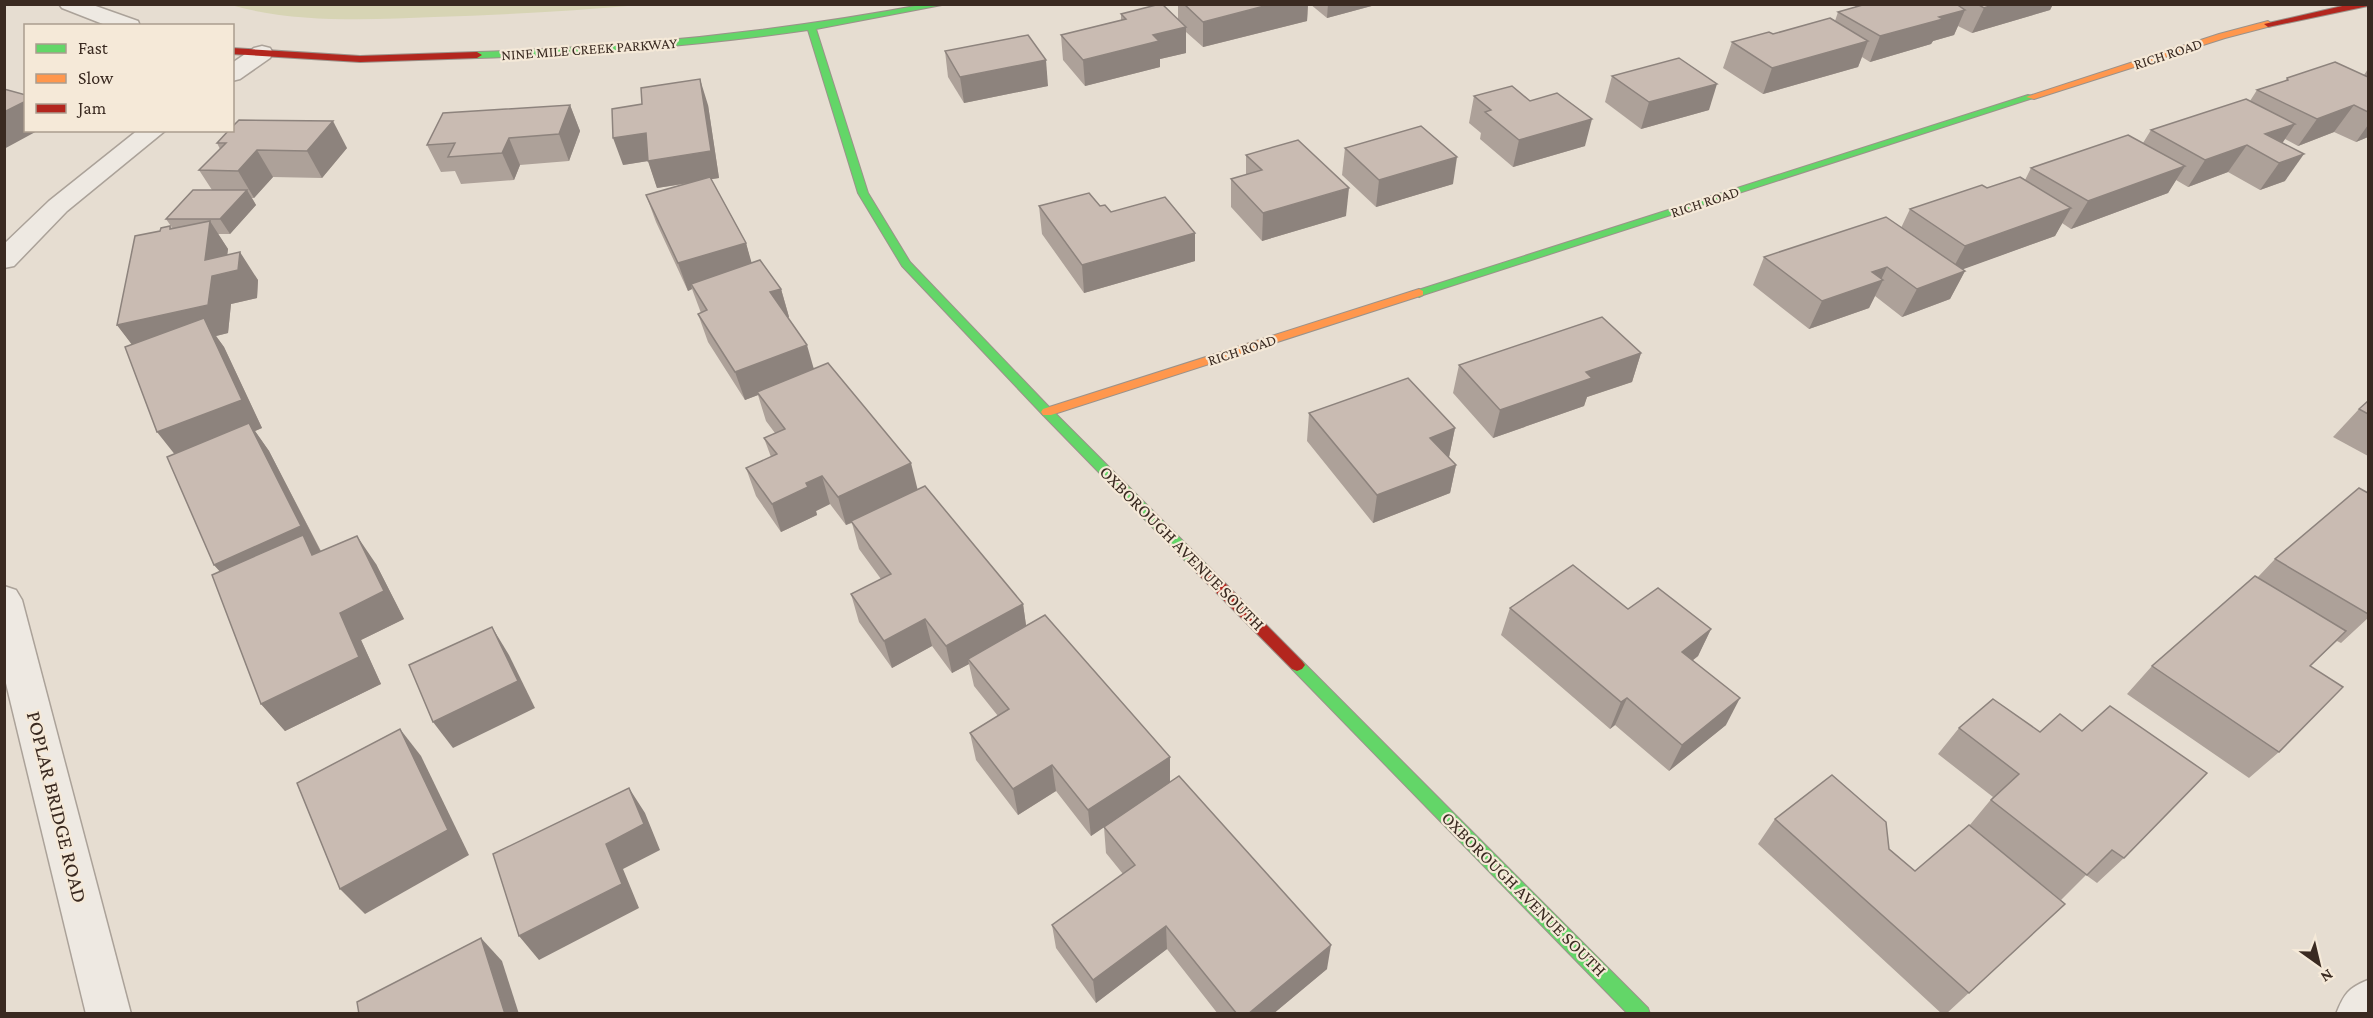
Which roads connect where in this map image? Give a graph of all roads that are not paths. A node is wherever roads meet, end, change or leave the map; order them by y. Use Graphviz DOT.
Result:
graph roads {
  1 [pos="69,4"];
  2 [pos="943,4"];
  3 [pos="2367,4"];
  4 [pos="124,24"];
  5 [pos="811,27"];
  6 [pos="234,51"];
  7 [pos="262,53"];
  8 [pos="234,73"];
  9 [pos="151,132"];
  10 [pos="4,260"];
  11 [pos="1047,412"];
  12 [pos="4,600"];
  13 [pos="2368,1002"];
  14 [pos="109,1014"];
  15 [pos="1641,1014"];
  16 [pos="2358,1014"];
  1 -- 4 [label="street"];
  2 -- 5 [label="street, NINE MILE CREEK PARKWAY"];
  3 -- 11 [label="street, RICH ROAD"];
  5 -- 7 [label="street, NINE MILE CREEK PARKWAY"];
  5 -- 11 [label="street, OXBOROUGH AVENUE SOUTH"];
  6 -- 7 [label="street, NINE MILE CREEK PARKWAY"];
  7 -- 8 [label="street"];
  9 -- 10 [label="street"];
  11 -- 15 [label="street, OXBOROUGH AVENUE SOUTH"];
  12 -- 14 [label="street, POPLAR BRIDGE ROAD"];
  13 -- 16 [label="street"];
}
